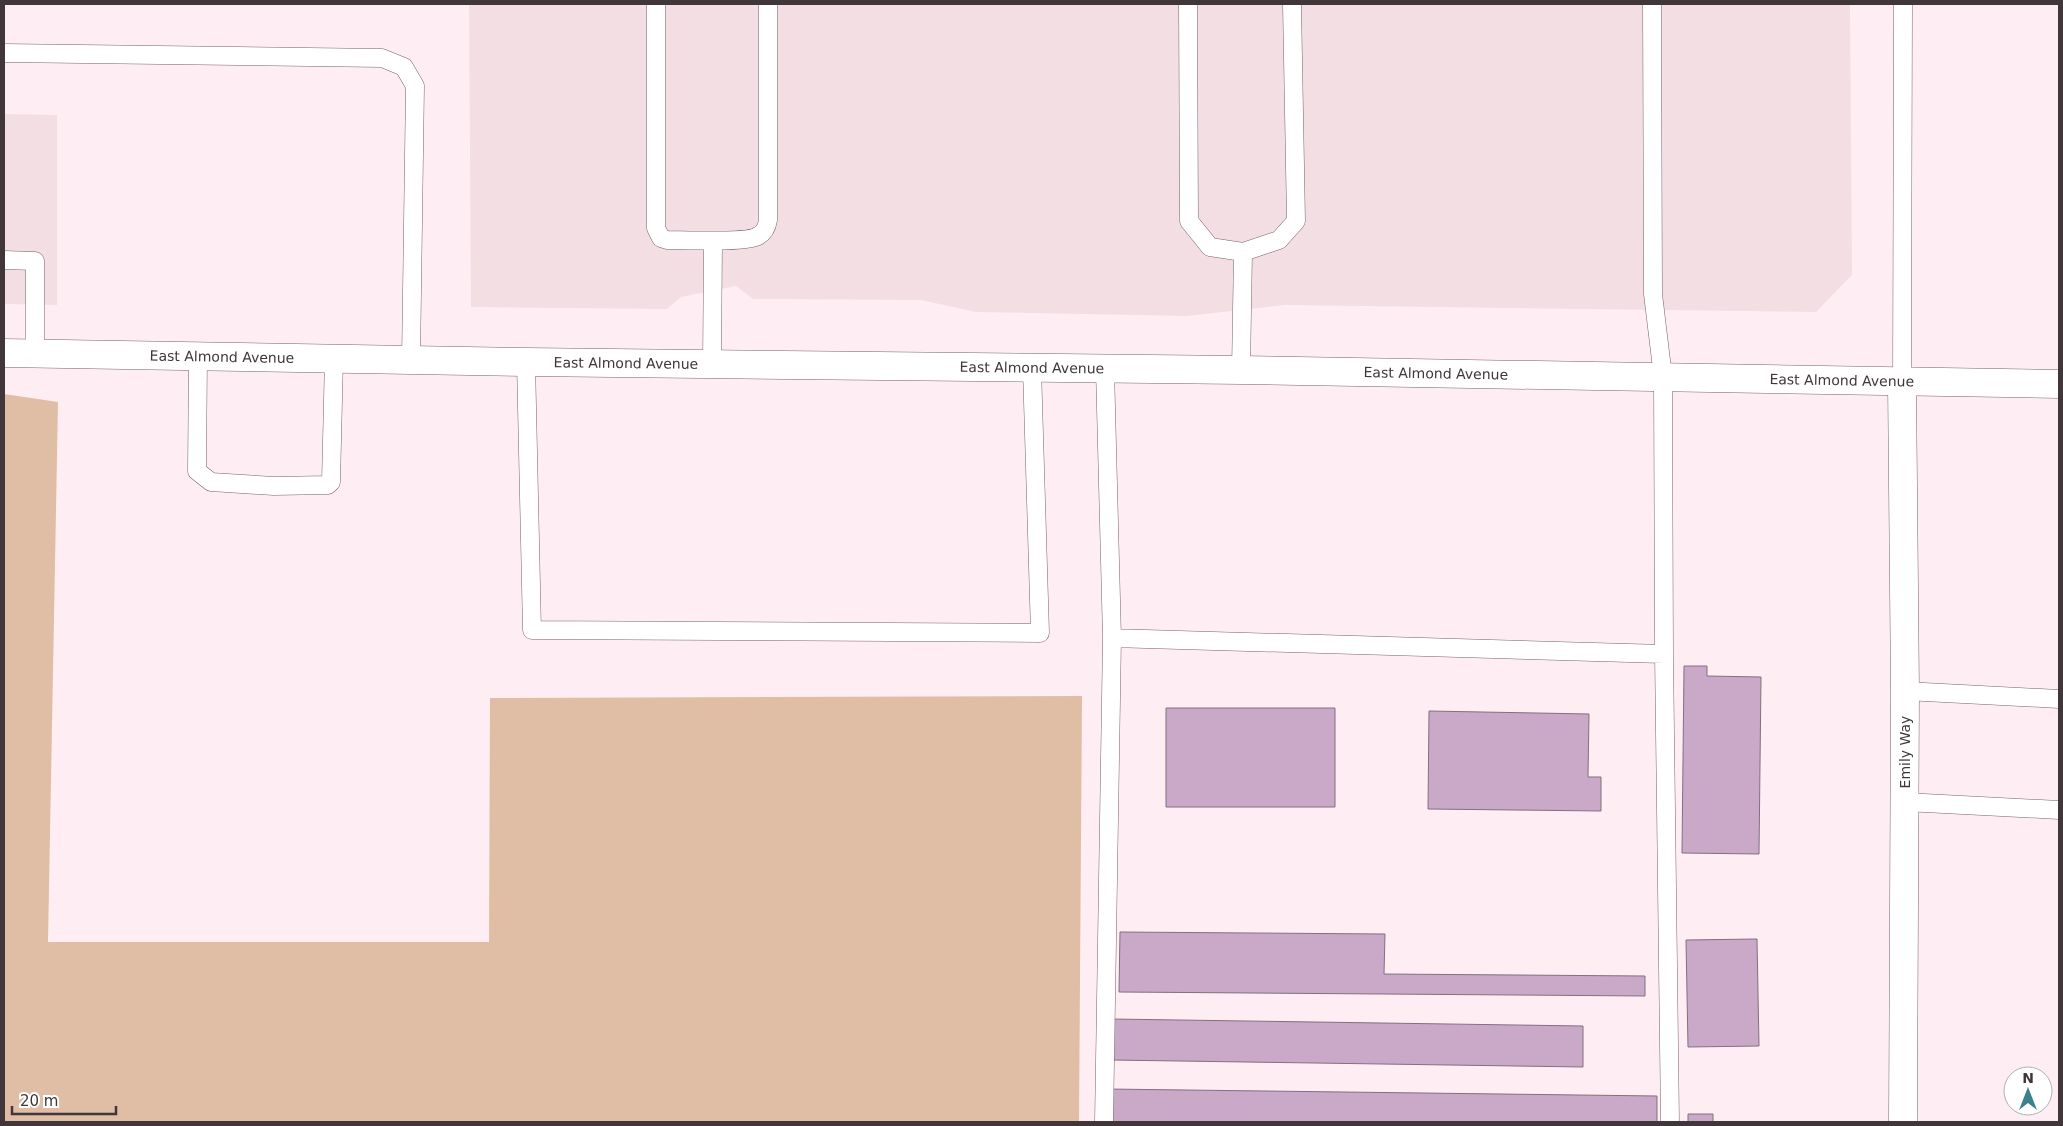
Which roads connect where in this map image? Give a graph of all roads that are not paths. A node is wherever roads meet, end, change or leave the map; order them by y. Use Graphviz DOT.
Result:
graph roads {
  1 [pos="656,4"];
  2 [pos="768,4"];
  3 [pos="1188,4"];
  4 [pos="1292,4"];
  5 [pos="1652,4"];
  6 [pos="1903,4"];
  7 [pos="4,53"];
  8 [pos="713,241"];
  9 [pos="1243,252"];
  10 [pos="4,260"];
  11 [pos="4,353"];
  12 [pos="35,354"];
  13 [pos="198,357"];
  14 [pos="334,359"];
  15 [pos="411,360"];
  16 [pos="526,362"];
  17 [pos="712,364"];
  18 [pos="1032,368"];
  19 [pos="1105,369"];
  20 [pos="1241,370"];
  21 [pos="1663,377"];
  22 [pos="1902,383"];
  23 [pos="2059,384"];
  24 [pos="1112,638"];
  25 [pos="1664,654"];
  26 [pos="1905,691"];
  27 [pos="2059,699"];
  28 [pos="1904,802"];
  29 [pos="2059,810"];
  30 [pos="1104,1122"];
  31 [pos="1670,1122"];
  32 [pos="1903,1122"];
  1 -- 8 [label="lane"];
  2 -- 8 [label="lane"];
  3 -- 9 [label="lane"];
  4 -- 9 [label="lane"];
  5 -- 21 [label="lane"];
  6 -- 22 [label="lane"];
  7 -- 15 [label="lane"];
  8 -- 17 [label="lane"];
  9 -- 20 [label="lane"];
  10 -- 12 [label="lane"];
  11 -- 12 [label="main road, East Almond Avenue"];
  12 -- 13 [label="main road, East Almond Avenue"];
  13 -- 14 [label="main road, East Almond Avenue"];
  13 -- 14 [label="lane"];
  14 -- 15 [label="main road, East Almond Avenue"];
  15 -- 16 [label="main road, East Almond Avenue"];
  16 -- 17 [label="main road, East Almond Avenue"];
  16 -- 18 [label="lane"];
  17 -- 18 [label="main road, East Almond Avenue"];
  18 -- 19 [label="main road, East Almond Avenue"];
  19 -- 20 [label="main road, East Almond Avenue"];
  19 -- 24 [label="lane"];
  20 -- 21 [label="main road, East Almond Avenue"];
  21 -- 22 [label="main road, East Almond Avenue"];
  21 -- 25 [label="lane"];
  22 -- 23 [label="main road, East Almond Avenue"];
  22 -- 26 [label="main road, Emily Way"];
  24 -- 25 [label="lane"];
  24 -- 30 [label="lane"];
  25 -- 31 [label="lane"];
  26 -- 27 [label="lane"];
  26 -- 28 [label="main road, Emily Way"];
  28 -- 29 [label="lane"];
  28 -- 32 [label="main road, Emily Way"];
}
